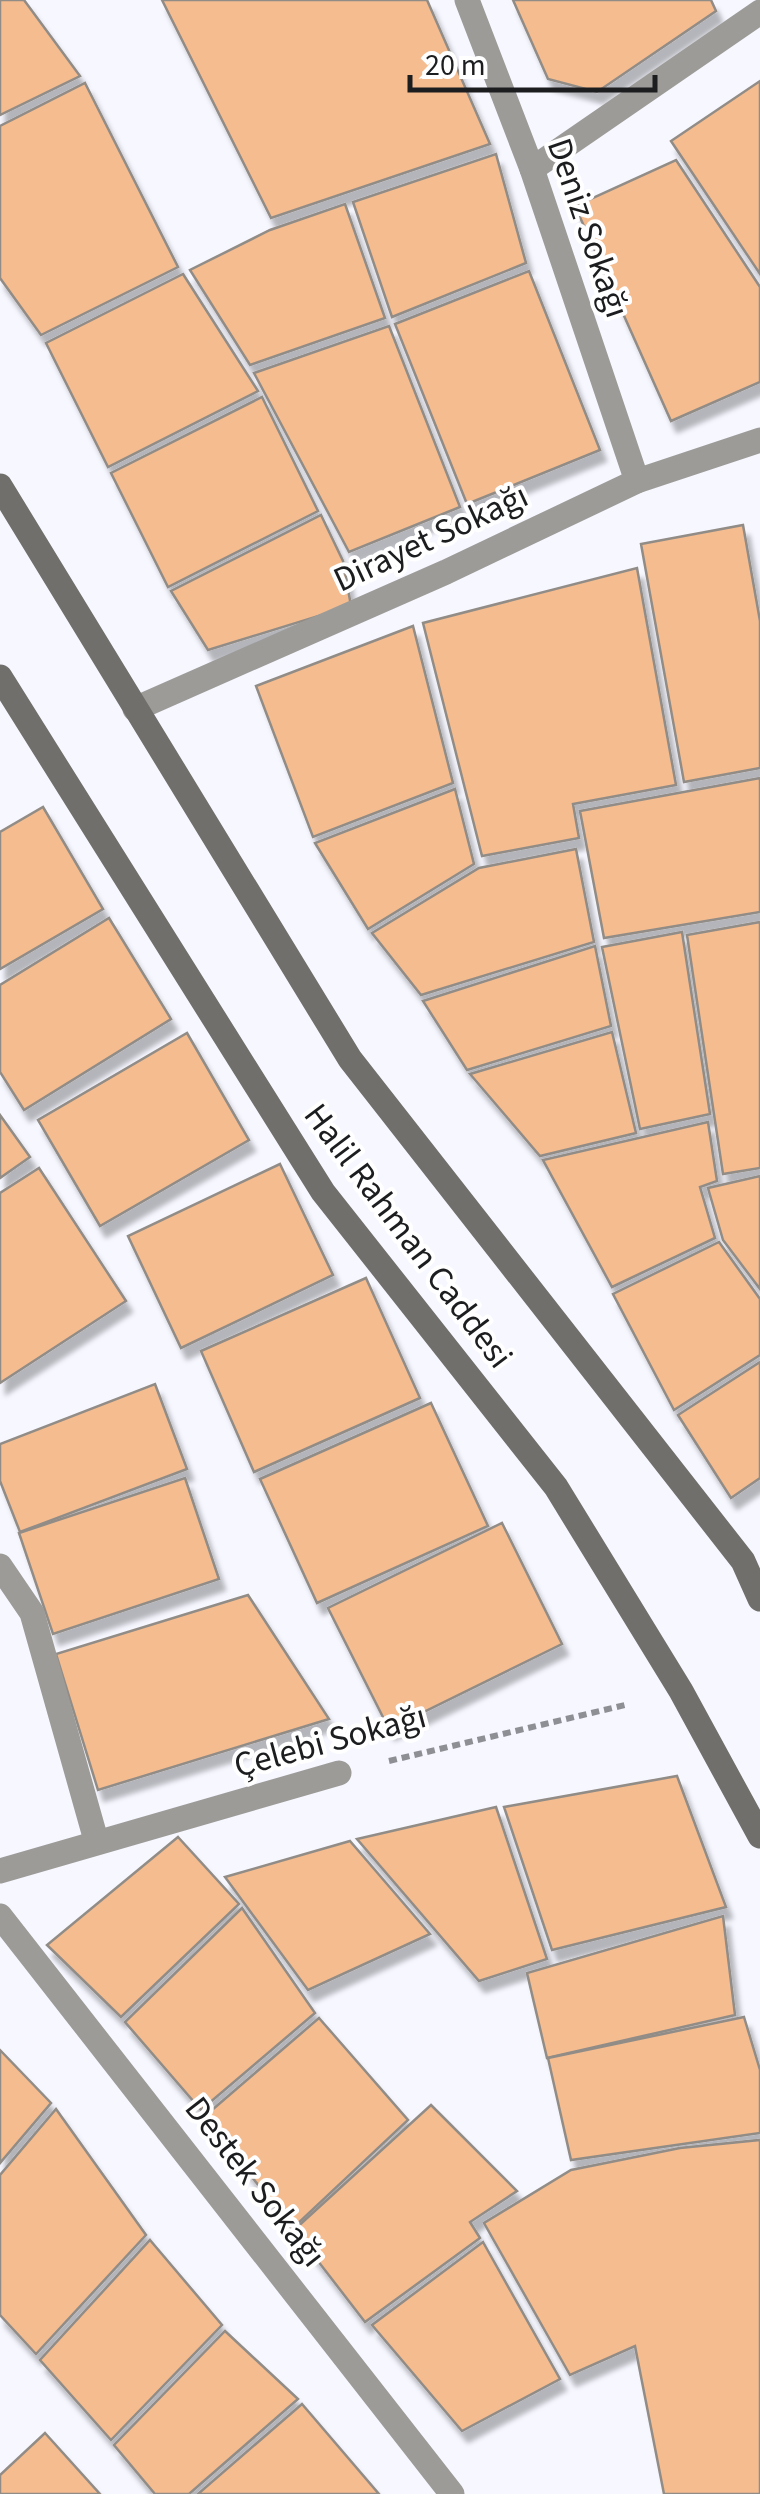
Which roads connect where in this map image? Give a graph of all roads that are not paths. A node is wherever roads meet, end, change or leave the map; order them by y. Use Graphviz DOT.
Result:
graph roads {
  1 [pos="467,0"];
  2 [pos="760,12"];
  3 [pos="532,169"];
  4 [pos="760,440"];
  5 [pos="637,482"];
  6 [pos="0,486"];
  7 [pos="0,677"];
  8 [pos="135,709"];
  9 [pos="0,1566"];
  10 [pos="760,1599"];
  11 [pos="339,1773"];
  12 [pos="760,1836"];
  13 [pos="96,1840"];
  14 [pos="0,1871"];
  15 [pos="0,1916"];
  16 [pos="452,2494"];
  1 -- 3 [label="street, Deniz Sokağı"];
  2 -- 3 [label="street"];
  3 -- 5 [label="street, Deniz Sokağı"];
  4 -- 5 [label="street, Dirayet Sokağı"];
  5 -- 8 [label="street, Dirayet Sokağı"];
  6 -- 8 [label="street, Halil Rahman Caddesi"];
  7 -- 12 [label="street, Halil Rahman Caddesi"];
  8 -- 10 [label="street, Halil Rahman Caddesi"];
  9 -- 13 [label="street"];
  11 -- 13 [label="street, Çelebi Sokağı"];
  13 -- 14 [label="street, Çelebi Sokağı"];
  15 -- 16 [label="street, Destek Sokağı"];
}
